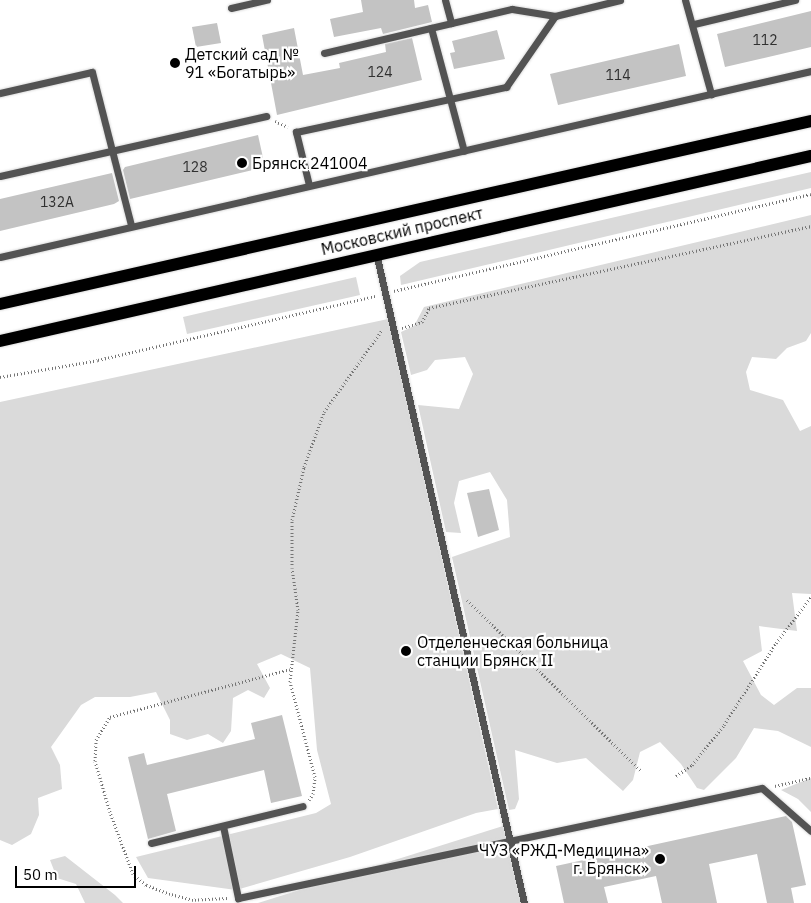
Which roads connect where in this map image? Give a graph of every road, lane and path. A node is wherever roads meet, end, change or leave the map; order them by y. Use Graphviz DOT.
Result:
graph roads {
  1 [pos="267,0"];
  2 [pos="620,0"];
  3 [pos="685,0"];
  4 [pos="796,0"];
  5 [pos="444,1"];
  6 [pos="231,8"];
  7 [pos="555,16"];
  8 [pos="451,23"];
  9 [pos="694,24"];
  10 [pos="431,28"];
  11 [pos="324,53"];
  12 [pos="811,71"];
  13 [pos="0,93"];
  14 [pos="711,94"];
  15 [pos="450,99"];
  16 [pos="266,116"];
  17 [pos="811,121"];
  18 [pos="296,132"];
  19 [pos="112,150"];
  20 [pos="464,151"];
  21 [pos="811,156"];
  22 [pos="0,176"];
  23 [pos="309,185"];
  24 [pos="811,194"];
  25 [pos="131,225"];
  26 [pos="811,226"];
  27 [pos="376,253"];
  28 [pos="0,257"];
  29 [pos="386,293"];
  30 [pos="0,304"];
  31 [pos="393,320"];
  32 [pos="395,330"];
  33 [pos="0,341"];
  34 [pos="0,376"];
  35 [pos="454,588"];
  36 [pos="811,597"];
  37 [pos="290,669"];
  38 [pos="640,771"];
  39 [pos="676,776"];
  40 [pos="811,778"];
  41 [pos="762,788"];
  42 [pos="303,806"];
  43 [pos="223,826"];
  44 [pos="811,832"];
  45 [pos="511,839"];
  46 [pos="151,842"];
  47 [pos="238,898"];
  48 [pos="524,903"];
  1 -- 6 [label="lane"];
  2 -- 7 [label="lane"];
  3 -- 9 [label="lane"];
  4 -- 9 [label="lane"];
  5 -- 8 [label="lane"];
  7 -- 8 [label="lane"];
  7 -- 15 [label="lane"];
  8 -- 10 [label="lane"];
  9 -- 14 [label="lane"];
  10 -- 11 [label="lane"];
  10 -- 15 [label="lane"];
  12 -- 14 [label="lane"];
  13 -- 19 [label="lane"];
  14 -- 20 [label="lane"];
  15 -- 18 [label="lane"];
  15 -- 20 [label="lane"];
  16 -- 18 [label="path"];
  16 -- 19 [label="lane"];
  17 -- 30 [label="main road, Московский проспект"];
  18 -- 23 [label="lane"];
  19 -- 22 [label="lane"];
  19 -- 25 [label="lane"];
  20 -- 23 [label="lane"];
  21 -- 27 [label="main road, Московский проспект"];
  23 -- 25 [label="lane"];
  24 -- 29 [label="path"];
  25 -- 28 [label="lane"];
  26 -- 32 [label="path"];
  27 -- 29 [label="lane"];
  27 -- 33 [label="main road, Московский проспект"];
  29 -- 31 [label="lane"];
  29 -- 34 [label="path"];
  31 -- 32 [label="lane"];
  31 -- 37 [label="path"];
  32 -- 35 [label="lane"];
  35 -- 38 [label="path"];
  35 -- 45 [label="lane"];
  36 -- 39 [label="path"];
  37 -- 42 [label="path"];
  37 -- 47 [label="path"];
  40 -- 41 [label="path"];
  41 -- 44 [label="lane"];
  41 -- 45 [label="lane"];
  42 -- 43 [label="lane"];
  43 -- 46 [label="lane"];
  43 -- 47 [label="lane"];
  45 -- 47 [label="lane"];
  45 -- 48 [label="lane"];
}
